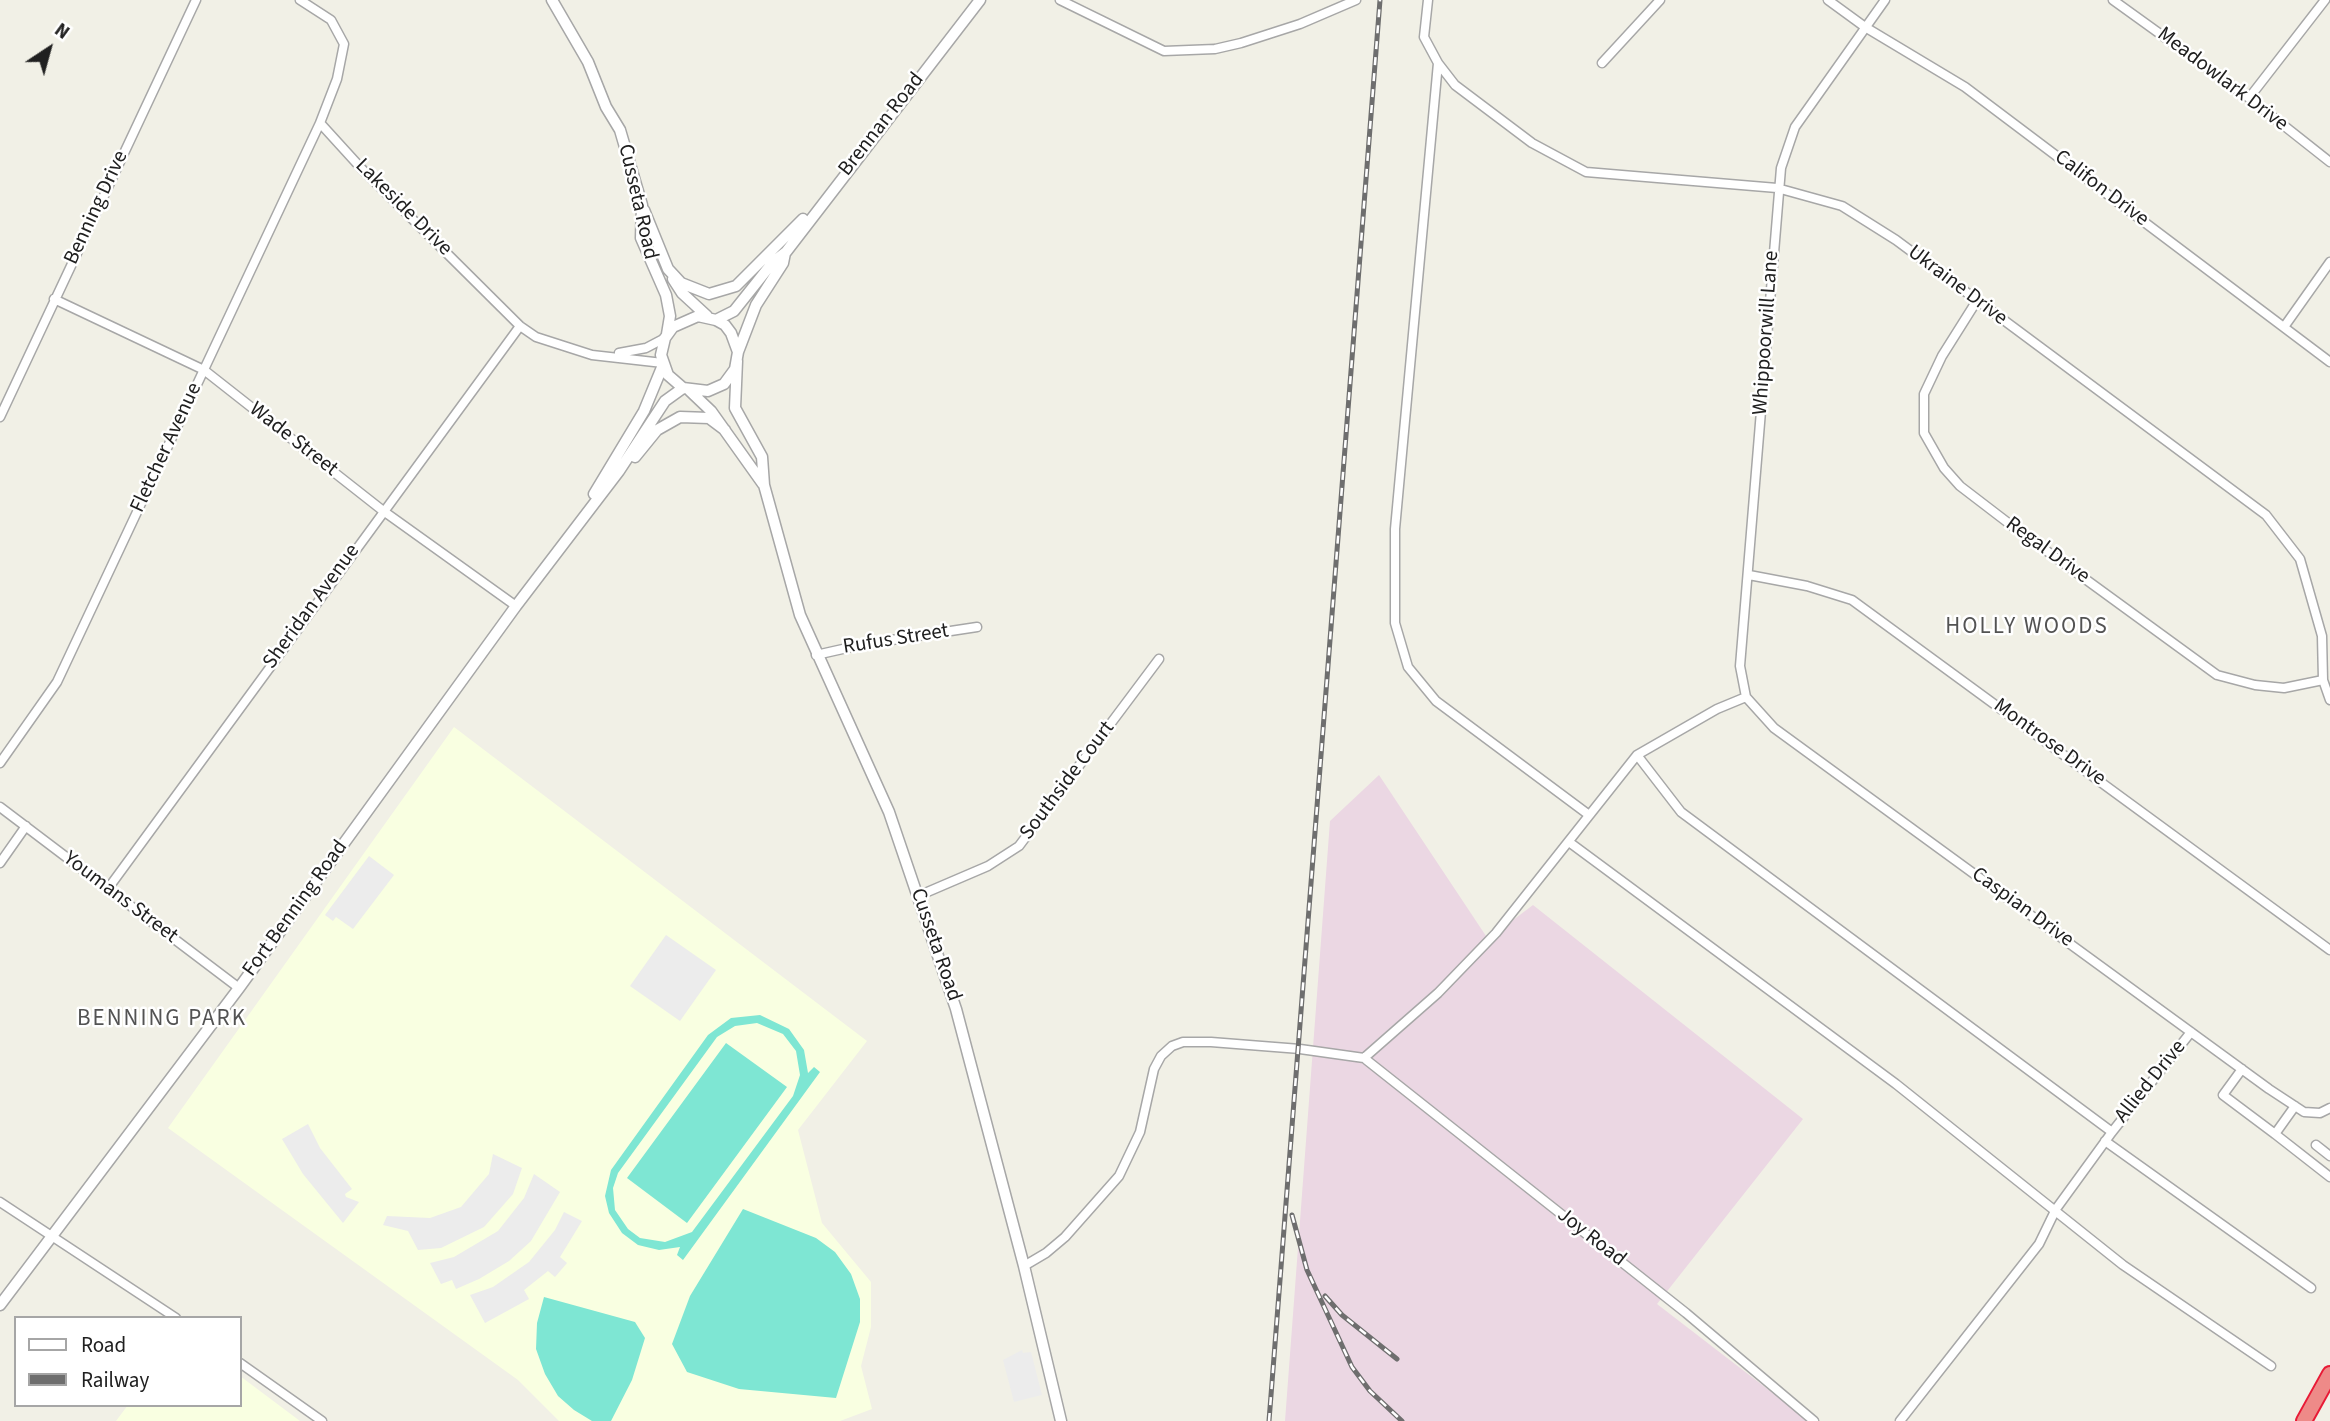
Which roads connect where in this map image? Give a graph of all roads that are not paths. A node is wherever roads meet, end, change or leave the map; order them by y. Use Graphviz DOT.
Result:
graph roads {
  1 [pos="196,0"];
  2 [pos="300,0"];
  3 [pos="552,0"];
  4 [pos="980,0"];
  5 [pos="1060,0"];
  6 [pos="1356,0"];
  7 [pos="1428,0"];
  8 [pos="1660,0"];
  9 [pos="1828,0"];
  10 [pos="1885,0"];
  11 [pos="2113,0"];
  12 [pos="2325,0"];
  13 [pos="2126,4"];
  14 [pos="1865,27"];
  15 [pos="1438,63"];
  16 [pos="1602,63"];
  17 [pos="2249,98"];
  18 [pos="320,123"];
  19 [pos="2330,162"];
  20 [pos="1777,188"];
  21 [pos="824,199"];
  22 [pos="642,205"];
  23 [pos="786,252"];
  24 [pos="2330,262"];
  25 [pos="668,269"];
  26 [pos="54,299"];
  27 [pos="1976,302"];
  28 [pos="712,318"];
  29 [pos="520,326"];
  30 [pos="2284,327"];
  31 [pos="666,336"];
  32 [pos="613,355"];
  33 [pos="738,356"];
  34 [pos="2330,362"];
  35 [pos="663,364"];
  36 [pos="204,370"];
  37 [pos="686,390"];
  38 [pos="0,417"];
  39 [pos="725,430"];
  40 [pos="619,471"];
  41 [pos="764,485"];
  42 [pos="588,509"];
  43 [pos="382,510"];
  44 [pos="1749,575"];
  45 [pos="516,606"];
  46 [pos="977,627"];
  47 [pos="816,655"];
  48 [pos="1159,659"];
  49 [pos="2323,680"];
  50 [pos="1746,697"];
  51 [pos="2330,701"];
  52 [pos="1637,755"];
  53 [pos="0,763"];
  54 [pos="0,807"];
  55 [pos="1589,815"];
  56 [pos="26,826"];
  57 [pos="1569,842"];
  58 [pos="0,863"];
  59 [pos="107,890"];
  60 [pos="919,897"];
  61 [pos="2330,950"];
  62 [pos="239,988"];
  63 [pos="2191,1032"];
  64 [pos="1364,1058"];
  65 [pos="2242,1069"];
  66 [pos="2295,1106"];
  67 [pos="2330,1108"];
  68 [pos="2112,1132"];
  69 [pos="2275,1134"];
  70 [pos="2105,1141"];
  71 [pos="2316,1146"];
  72 [pos="2330,1156"];
  73 [pos="2330,1177"];
  74 [pos="0,1202"];
  75 [pos="2056,1209"];
  76 [pos="54,1235"];
  77 [pos="1024,1266"];
  78 [pos="2311,1288"];
  79 [pos="0,1305"];
  80 [pos="173,1316"];
  81 [pos="242,1364"];
  82 [pos="2271,1366"];
  83 [pos="2330,1374"];
  84 [pos="322,1421"];
  85 [pos="1061,1421"];
  86 [pos="1815,1421"];
  87 [pos="1900,1421"];
  88 [pos="2304,1421"];
  1 -- 26 [label="street, Benning Drive"];
  2 -- 18 [label="street"];
  3 -- 22 [label="street, Cusseta Road"];
  4 -- 21 [label="street, Brennan Road"];
  5 -- 6 [label="street"];
  7 -- 15 [label="street"];
  8 -- 16 [label="street"];
  9 -- 14 [label="street, Califon Drive"];
  10 -- 14 [label="street, Whippoorwill Lane"];
  11 -- 13 [label="street, Meadowlark Drive"];
  12 -- 17 [label="street"];
  13 -- 17 [label="street, Meadowlark Drive"];
  14 -- 20 [label="street, Whippoorwill Lane"];
  14 -- 30 [label="street, Califon Drive"];
  15 -- 20 [label="street, Ukraine Drive"];
  15 -- 55 [label="street"];
  17 -- 19 [label="street, Meadowlark Drive"];
  18 -- 29 [label="street, Lakeside Drive"];
  18 -- 36 [label="street, Fletcher Avenue"];
  20 -- 27 [label="street, Ukraine Drive"];
  20 -- 44 [label="street, Whippoorwill Lane"];
  21 -- 23 [label="street, Brennan Road"];
  21 -- 25 [label="street"];
  22 -- 25 [label="street, Cusseta Road"];
  22 -- 31 [label="street, Cusseta Road"];
  23 -- 28 [label="street, Brennan Road"];
  23 -- 33 [label="street, Brennan Road"];
  24 -- 30 [label="street"];
  25 -- 28 [label="street, Cusseta Road"];
  26 -- 36 [label="street, Wade Street"];
  26 -- 38 [label="street, Benning Drive"];
  27 -- 49 [label="street, Ukraine Drive"];
  27 -- 49 [label="street, Regal Drive"];
  28 -- 31 [label="street"];
  28 -- 33 [label="street"];
  29 -- 32 [label="street, Lakeside Drive"];
  29 -- 43 [label="street, Sheridan Avenue"];
  30 -- 34 [label="street, Califon Drive"];
  31 -- 32 [label="street, Lakeside Drive"];
  31 -- 35 [label="street"];
  32 -- 35 [label="street, Lakeside Drive"];
  33 -- 37 [label="street"];
  33 -- 41 [label="street, Cusseta Road"];
  35 -- 37 [label="street"];
  35 -- 42 [label="street, Fort Benning Road"];
  36 -- 43 [label="street, Wade Street"];
  36 -- 53 [label="street, Fletcher Avenue"];
  37 -- 39 [label="street, Cusseta Road"];
  37 -- 40 [label="street, Fort Benning Road"];
  39 -- 40 [label="street"];
  39 -- 41 [label="street, Cusseta Road"];
  40 -- 42 [label="street, Fort Benning Road"];
  41 -- 47 [label="street, Cusseta Road"];
  42 -- 45 [label="street, Fort Benning Road"];
  43 -- 45 [label="street, Wade Street"];
  43 -- 59 [label="street, Sheridan Avenue"];
  44 -- 50 [label="street, Whippoorwill Lane"];
  44 -- 61 [label="street, Montrose Drive"];
  45 -- 62 [label="street, Fort Benning Road"];
  46 -- 47 [label="street, Rufus Street"];
  47 -- 60 [label="street, Cusseta Road"];
  48 -- 60 [label="street, Southside Court"];
  49 -- 51 [label="street, Ukraine Drive"];
  50 -- 52 [label="street"];
  50 -- 63 [label="street, Caspian Drive"];
  52 -- 55 [label="street"];
  52 -- 68 [label="street"];
  54 -- 56 [label="street, Youmans Street"];
  55 -- 57 [label="street"];
  56 -- 58 [label="street"];
  56 -- 59 [label="street, Youmans Street"];
  57 -- 64 [label="street"];
  57 -- 75 [label="street"];
  59 -- 62 [label="street, Youmans Street"];
  60 -- 77 [label="street, Cusseta Road"];
  62 -- 76 [label="street, Fort Benning Road"];
  63 -- 65 [label="street, Caspian Drive"];
  63 -- 68 [label="street, Allied Drive"];
  64 -- 77 [label="street"];
  64 -- 86 [label="street, Joy Road"];
  65 -- 66 [label="street, Caspian Drive"];
  65 -- 69 [label="street"];
  66 -- 67 [label="street, Caspian Drive"];
  66 -- 69 [label="street"];
  68 -- 70 [label="street"];
  69 -- 73 [label="street"];
  70 -- 75 [label="street"];
  70 -- 78 [label="street"];
  71 -- 72 [label="street"];
  74 -- 76 [label="street"];
  75 -- 82 [label="street"];
  75 -- 87 [label="street"];
  76 -- 79 [label="street, Fort Benning Road"];
  76 -- 80 [label="street"];
  77 -- 85 [label="street, Cusseta Road"];
  81 -- 84 [label="street"];
  83 -- 88 [label="highway"];
}
